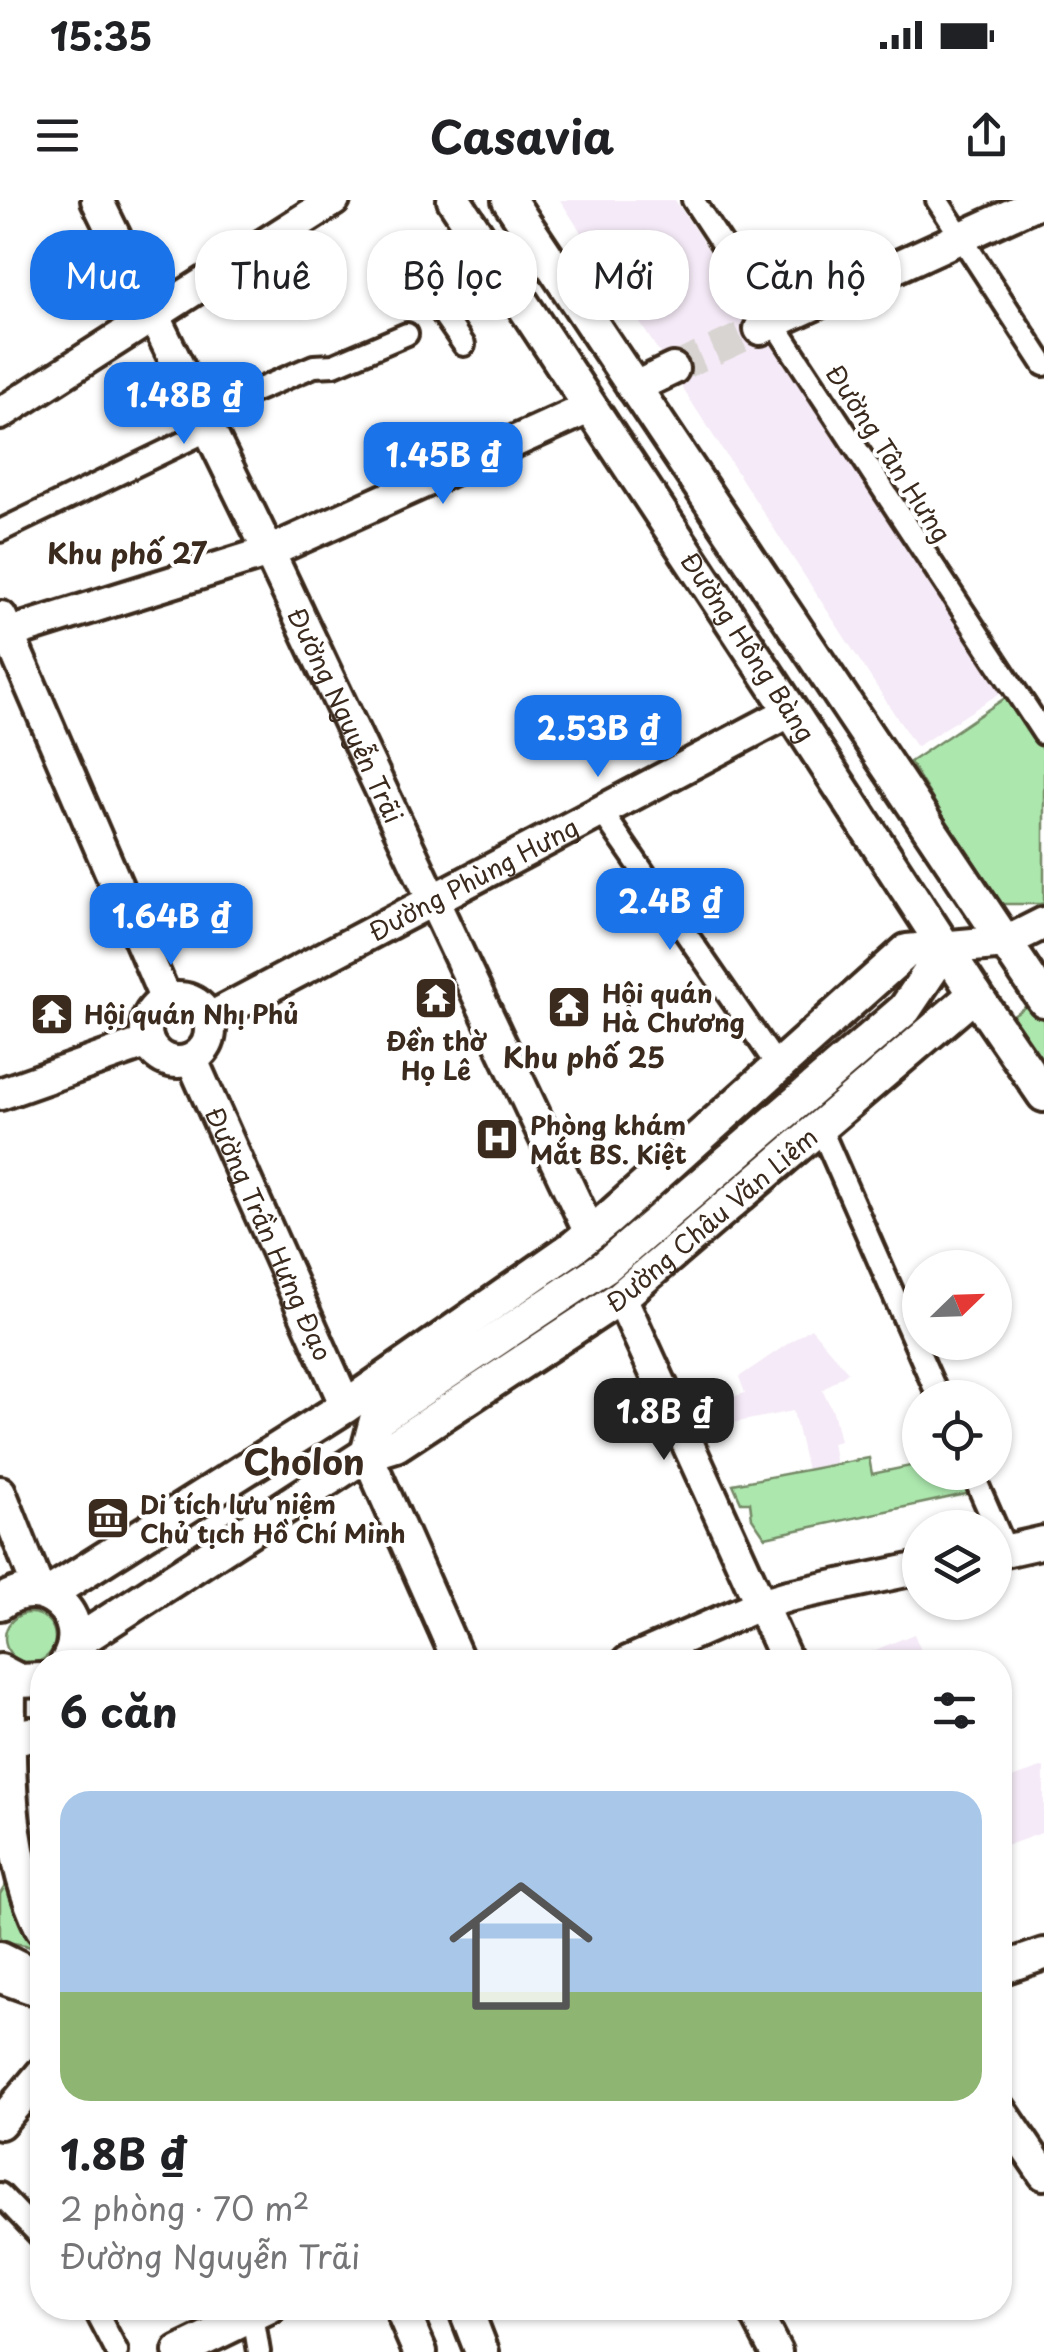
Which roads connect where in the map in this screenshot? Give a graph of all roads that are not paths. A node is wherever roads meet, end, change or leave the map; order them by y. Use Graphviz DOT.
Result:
graph roads {
  1 [pos="97,200"];
  2 [pos="334,200"];
  3 [pos="454,200"];
  4 [pos="509,200"];
  5 [pos="693,200"];
  6 [pos="936,200"];
  7 [pos="1043,200"];
  8 [pos="472,228"];
  9 [pos="111,230"];
  10 [pos="961,238"];
  11 [pos="175,302"];
  12 [pos="147,320"];
  13 [pos="155,320"];
  14 [pos="767,326"];
  15 [pos="408,334"];
  16 [pos="464,345"];
  17 [pos="1044,365"];
  18 [pos="673,369"];
  19 [pos="634,388"];
  20 [pos="591,407"];
  21 [pos="0,414"];
  22 [pos="205,422"];
  23 [pos="0,531"];
  24 [pos="269,552"];
  25 [pos="3,628"];
  26 [pos="835,688"];
  27 [pos="791,710"];
  28 [pos="1044,734"];
  29 [pos="602,812"];
  30 [pos="434,902"];
  31 [pos="1044,922"];
  32 [pos="1006,942"];
  33 [pos="946,948"];
  34 [pos="1040,986"];
  35 [pos="975,994"];
  36 [pos="166,1000"];
  37 [pos="905,1009"];
  38 [pos="208,1019"];
  39 [pos="148,1042"];
  40 [pos="192,1060"];
  41 [pos="778,1067"];
  42 [pos="0,1094"];
  43 [pos="1044,1096"];
  44 [pos="800,1099"];
  45 [pos="820,1126"];
  46 [pos="590,1234"];
  47 [pos="606,1266"];
  48 [pos="621,1297"];
  49 [pos="931,1380"];
  50 [pos="361,1413"];
  51 [pos="367,1454"];
  52 [pos="0,1492"];
  53 [pos="1044,1542"];
  54 [pos="1012,1549"];
  55 [pos="902,1572"];
  56 [pos="43,1594"];
  57 [pos="0,1603"];
  58 [pos="761,1604"];
  59 [pos="70,1650"];
  60 [pos="74,1650"];
  61 [pos="454,1650"];
  62 [pos="656,1650"];
  63 [pos="782,1650"];
  64 [pos="3,1675"];
  65 [pos="30,1683"];
  66 [pos="30,1734"];
  67 [pos="9,1740"];
  68 [pos="10,1812"];
  69 [pos="0,1850"];
  70 [pos="30,1898"];
  71 [pos="1044,1954"];
  72 [pos="0,1958"];
  73 [pos="1012,1965"];
  74 [pos="30,1977"];
  75 [pos="0,1982"];
  76 [pos="30,1993"];
  77 [pos="30,2087"];
  78 [pos="0,2123"];
  79 [pos="1012,2127"];
  80 [pos="1044,2174"];
  81 [pos="0,2194"];
  82 [pos="30,2225"];
  83 [pos="100,2320"];
  84 [pos="245,2320"];
  85 [pos="261,2320"];
  86 [pos="406,2320"];
  87 [pos="470,2320"];
  88 [pos="759,2320"];
  89 [pos="117,2352"];
  90 [pos="179,2352"];
  91 [pos="258,2352"];
  92 [pos="420,2352"];
  93 [pos="482,2352"];
  94 [pos="776,2352"];
  1 -- 9 [label="street, Đường Nguyễn Trãi"];
  2 -- 11 [label="street"];
  3 -- 8 [label="main road, Đường Hồng Bàng"];
  4 -- 19 [label="main road, Đường Hồng Bàng"];
  5 -- 14 [label="street, Đường Tân Hưng"];
  6 -- 10 [label="street"];
  7 -- 10 [label="street"];
  8 -- 16 [label="street"];
  8 -- 20 [label="main road, Đường Hồng Bàng"];
  10 -- 14 [label="street"];
  10 -- 17 [label="street"];
  12 -- 21 [label="street"];
  13 -- 22 [label="street, Đường Nguyễn Trãi"];
  14 -- 28 [label="street, Đường Tân Hưng"];
  15 -- 22 [label="street"];
  18 -- 19 [label="street"];
  19 -- 20 [label="main road"];
  19 -- 26 [label="main road, Đường Hồng Bàng"];
  20 -- 24 [label="street"];
  20 -- 27 [label="main road, Đường Hồng Bàng"];
  22 -- 23 [label="street"];
  22 -- 24 [label="street, Đường Nguyễn Trãi"];
  24 -- 25 [label="street"];
  24 -- 30 [label="street, Đường Nguyễn Trãi"];
  25 -- 36 [label="street"];
  26 -- 27 [label="main road"];
  26 -- 32 [label="main road, Đường Hồng Bàng"];
  27 -- 29 [label="street, Đường Phùng Hưng"];
  27 -- 33 [label="main road, Đường Hồng Bàng"];
  29 -- 30 [label="street, Đường Phùng Hưng"];
  29 -- 41 [label="street"];
  30 -- 38 [label="street, Đường Phùng Hưng"];
  30 -- 46 [label="street, Đường Nguyễn Trãi"];
  31 -- 32 [label="street"];
  32 -- 33 [label="main road"];
  32 -- 34 [label="main road, Đường Hồng Bàng"];
  33 -- 35 [label="main road, Đường Hồng Bàng"];
  33 -- 37 [label="main road, Đường Châu Văn Liêm"];
  33 -- 41 [label="main road, Đường Châu Văn Liêm"];
  34 -- 35 [label="main road"];
  35 -- 37 [label="main road, Đường Châu Văn Liêm"];
  35 -- 43 [label="main road, Đường Hồng Bàng"];
  35 -- 45 [label="main road, Đường Châu Văn Liêm"];
  36 -- 38 [label="street"];
  36 -- 39 [label="street"];
  37 -- 44 [label="main road, Đường Châu Văn Liêm"];
  38 -- 40 [label="street"];
  39 -- 40 [label="street"];
  39 -- 42 [label="street"];
  40 -- 50 [label="street, Đường Trần Hưng Đạo"];
  41 -- 44 [label="main road"];
  41 -- 46 [label="main road, Đường Châu Văn Liêm"];
  44 -- 45 [label="main road"];
  44 -- 47 [label="main road, Đường Châu Văn Liêm"];
  45 -- 48 [label="main road, Đường Châu Văn Liêm"];
  45 -- 49 [label="street"];
  46 -- 47 [label="main road"];
  46 -- 50 [label="main road, Đường Châu Văn Liêm"];
  47 -- 48 [label="main road"];
  47 -- 50 [label="main road, Đường Châu Văn Liêm"];
  48 -- 51 [label="main road, Đường Châu Văn Liêm"];
  48 -- 58 [label="street"];
  50 -- 51 [label="main road"];
  50 -- 56 [label="main road, Đường Châu Văn Liêm"];
  51 -- 60 [label="main road, Đường Châu Văn Liêm"];
  51 -- 61 [label="street"];
  52 -- 56 [label="street"];
  53 -- 54 [label="street"];
  55 -- 58 [label="street"];
  56 -- 57 [label="main road, Đường Châu Văn Liêm"];
  56 -- 59 [label="main road"];
  58 -- 62 [label="street"];
  58 -- 63 [label="street"];
  64 -- 65 [label="main road"];
  64 -- 67 [label="main road"];
  66 -- 67 [label="main road"];
  67 -- 68 [label="main road"];
  68 -- 69 [label="main road"];
  68 -- 70 [label="main road"];
  71 -- 73 [label="street"];
  72 -- 74 [label="main road"];
  75 -- 76 [label="street"];
  77 -- 78 [label="street"];
  79 -- 80 [label="street"];
  81 -- 82 [label="street"];
  83 -- 89 [label="street"];
  84 -- 90 [label="street"];
  85 -- 91 [label="street"];
  86 -- 92 [label="main road"];
  87 -- 93 [label="main road"];
  88 -- 94 [label="street"];
}
